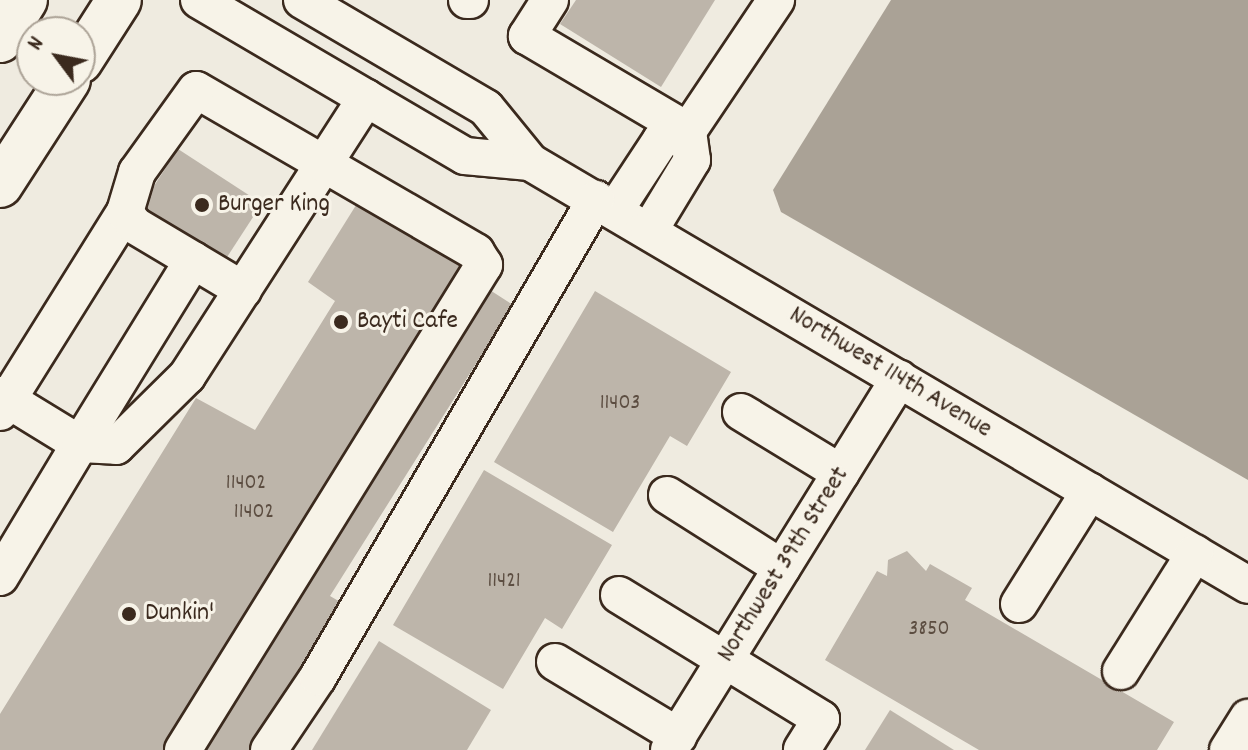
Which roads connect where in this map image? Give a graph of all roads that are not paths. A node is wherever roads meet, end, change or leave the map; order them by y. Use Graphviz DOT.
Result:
graph roads {
  1 [pos="25,0"];
  2 [pos="119,0"];
  3 [pos="199,0"];
  4 [pos="302,0"];
  5 [pos="550,0"];
  6 [pos="776,0"];
  7 [pos="353,13"];
  8 [pos="96,36"];
  9 [pos="0,40"];
  10 [pos="58,96"];
  11 [pos="366,98"];
  12 [pos="688,131"];
  13 [pos="530,162"];
  14 [pos="325,164"];
  15 [pos="0,185"];
  16 [pos="606,205"];
  17 [pos="125,212"];
  18 [pos="649,231"];
  19 [pos="193,260"];
  20 [pos="243,290"];
  21 [pos="899,379"];
  22 [pos="2,402"];
  23 [pos="741,412"];
  24 [pos="80,444"];
  25 [pos="841,473"];
  26 [pos="1090,491"];
  27 [pos="667,495"];
  28 [pos="1195,553"];
  29 [pos="782,568"];
  30 [pos="0,577"];
  31 [pos="1248,585"];
  32 [pos="619,595"];
  33 [pos="1019,604"];
  34 [pos="724,661"];
  35 [pos="555,662"];
  36 [pos="1121,671"];
  37 [pos="1248,718"];
  38 [pos="673,743"];
  39 [pos="183,750"];
  40 [pos="269,750"];
  41 [pos="802,750"];
  42 [pos="1228,750"];
  1 -- 9 [label="main road"];
  2 -- 8 [label="main road"];
  3 -- 11 [label="street, Northwest 114th Avenue"];
  4 -- 7 [label="street, Northwest 114th Avenue"];
  5 -- 12 [label="street"];
  6 -- 12 [label="street"];
  7 -- 13 [label="street, Northwest 114th Avenue"];
  10 -- 15 [label="main road"];
  11 -- 13 [label="street, Northwest 114th Avenue"];
  11 -- 14 [label="street"];
  12 -- 16 [label="street"];
  12 -- 18 [label="street"];
  13 -- 16 [label="street, Northwest 114th Avenue"];
  14 -- 17 [label="street"];
  14 -- 20 [label="street"];
  14 -- 39 [label="street"];
  16 -- 18 [label="street, Northwest 114th Avenue"];
  16 -- 40 [label="street"];
  17 -- 19 [label="street"];
  17 -- 22 [label="street"];
  18 -- 21 [label="street, Northwest 114th Avenue"];
  19 -- 20 [label="street"];
  19 -- 24 [label="street"];
  20 -- 24 [label="street"];
  21 -- 25 [label="street, Northwest 39th Street"];
  21 -- 26 [label="street, Northwest 114th Avenue"];
  22 -- 24 [label="street"];
  23 -- 25 [label="street"];
  24 -- 30 [label="street"];
  25 -- 29 [label="street, Northwest 39th Street"];
  26 -- 28 [label="street, Northwest 114th Avenue"];
  26 -- 33 [label="street"];
  27 -- 29 [label="street"];
  28 -- 31 [label="street, Northwest 114th Avenue"];
  28 -- 36 [label="street"];
  29 -- 34 [label="street, Northwest 39th Street"];
  32 -- 34 [label="street"];
  34 -- 38 [label="street, Northwest 39th Street"];
  34 -- 41 [label="street"];
  35 -- 38 [label="street"];
  37 -- 42 [label="street"];
}
